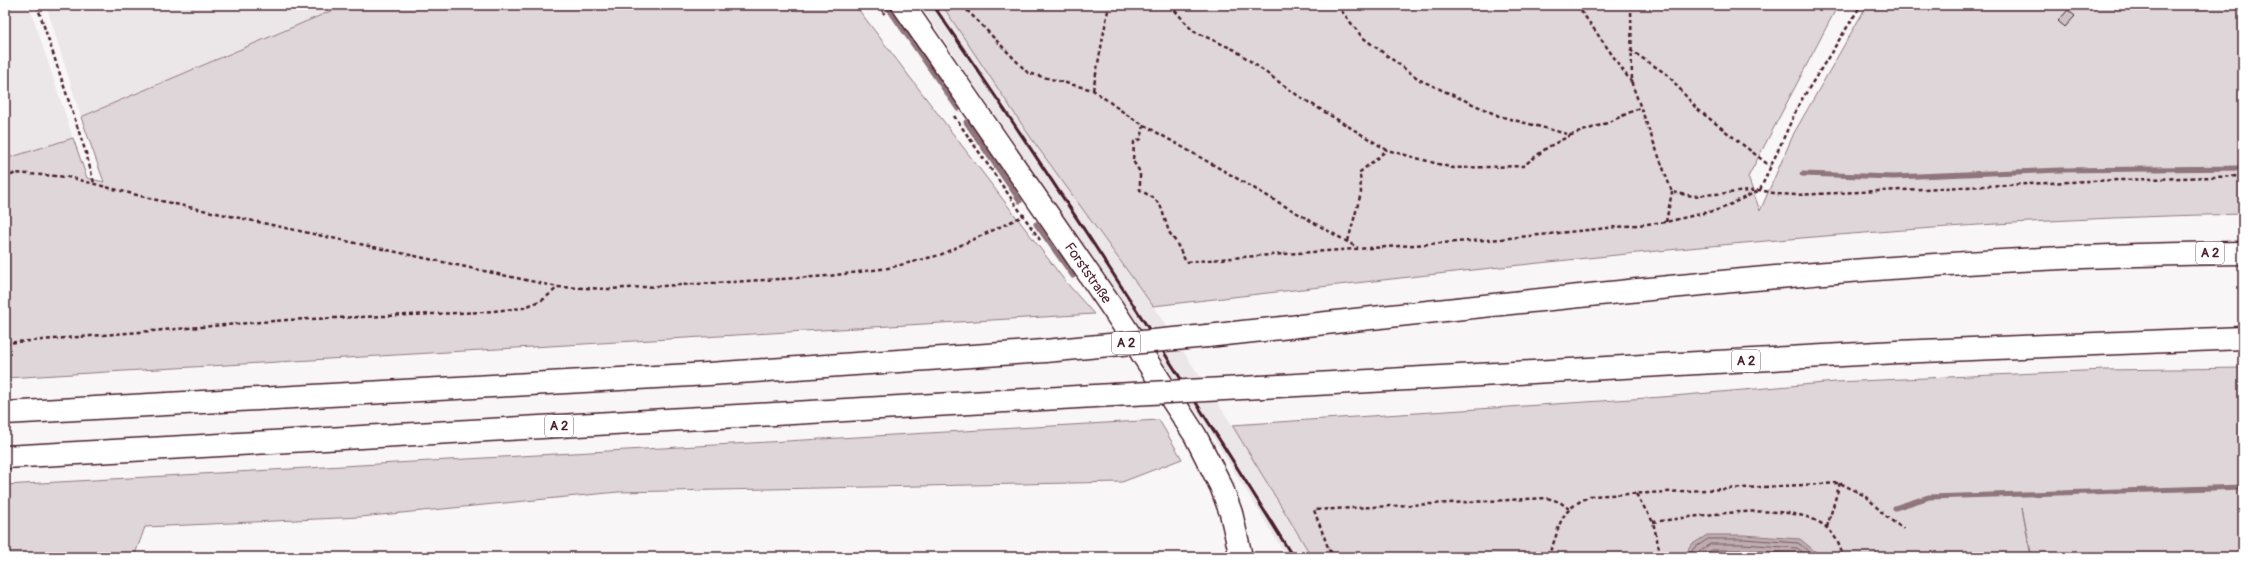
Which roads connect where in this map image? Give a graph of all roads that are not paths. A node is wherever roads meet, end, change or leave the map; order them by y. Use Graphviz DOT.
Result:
graph roads {
  1 [pos="904,5"];
  2 [pos="2243,253"];
  3 [pos="2239,340"];
  4 [pos="5,413"];
  5 [pos="5,457"];
  6 [pos="1241,557"];
  1 -- 6 [label="main road, Forststraße"];
  2 -- 4 [label="main road, A 2, bridge"];
  3 -- 5 [label="main road, A 2, bridge"];
}
